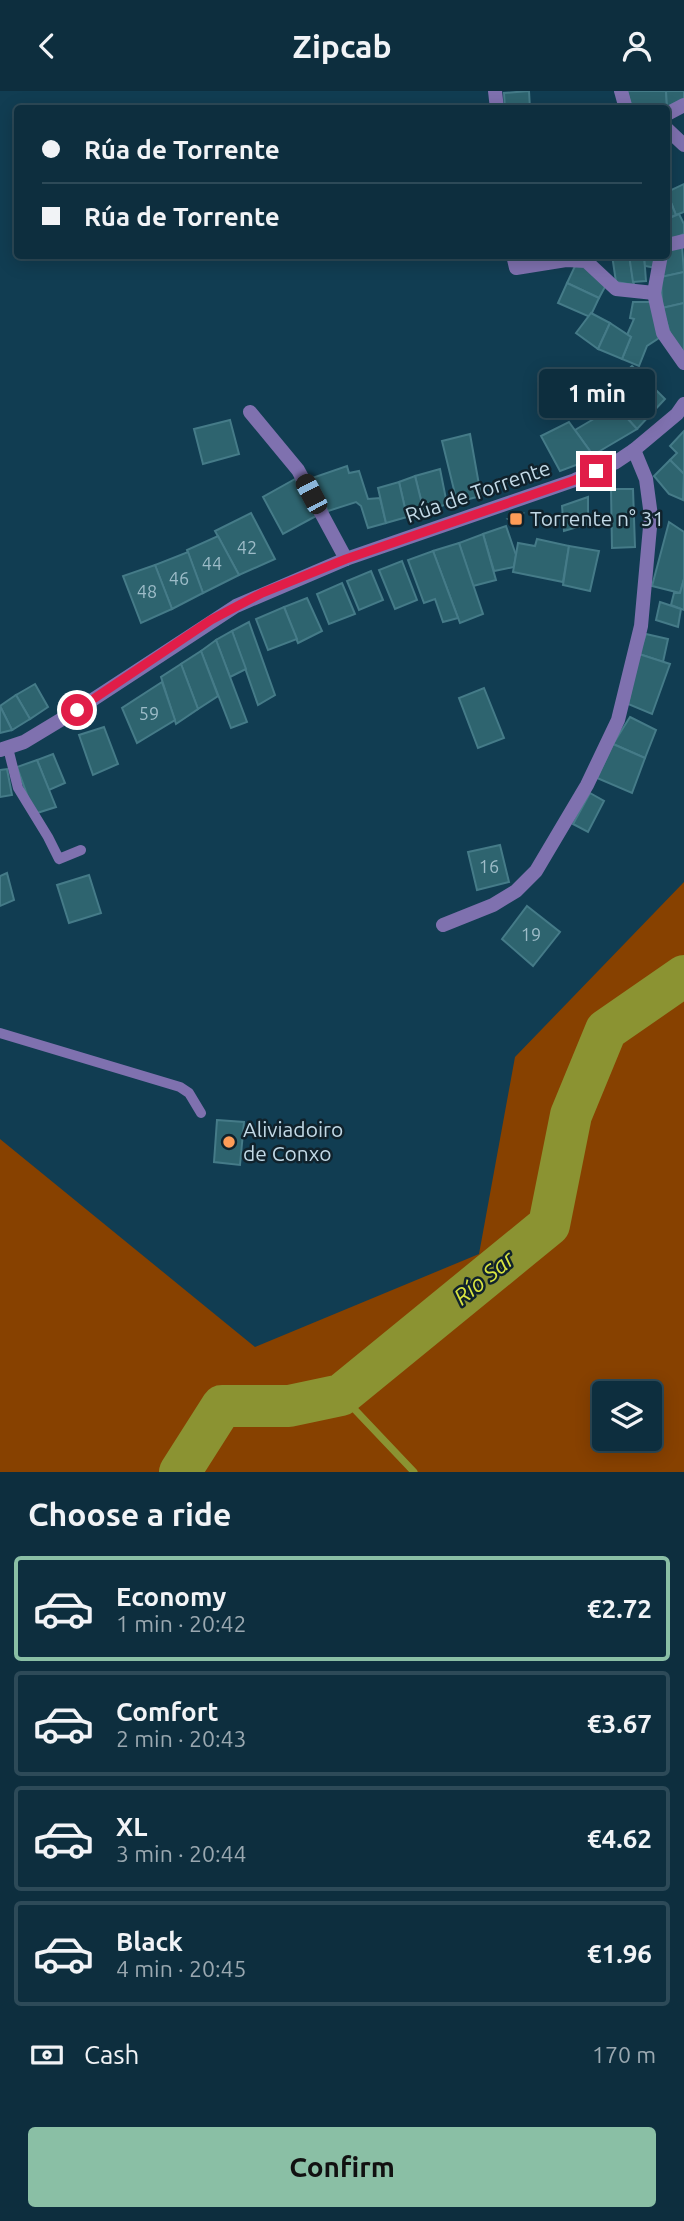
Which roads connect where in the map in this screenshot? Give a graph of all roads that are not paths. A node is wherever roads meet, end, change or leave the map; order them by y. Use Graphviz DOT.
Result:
graph roads {
  1 [pos="670,132"];
  2 [pos="684,145"];
  3 [pos="514,259"];
  4 [pos="660,259"];
  5 [pos="654,293"];
  6 [pos="684,363"];
  7 [pos="684,404"];
  8 [pos="250,412"];
  9 [pos="634,450"];
  10 [pos="346,559"];
  11 [pos="4,749"];
  12 [pos="80,850"];
  13 [pos="443,925"];
  14 [pos="0,1033"];
  15 [pos="201,1114"];
  1 -- 2 [label="street"];
  3 -- 5 [label="street"];
  4 -- 5 [label="street"];
  5 -- 6 [label="street"];
  7 -- 9 [label="street, Rúa de Torrente"];
  8 -- 10 [label="street"];
  9 -- 10 [label="street, Rúa de Torrente"];
  9 -- 13 [label="street"];
  10 -- 11 [label="street, Rúa de Torrente"];
  11 -- 12 [label="lane, Rúa de Torrente"];
  14 -- 15 [label="lane"];
}
